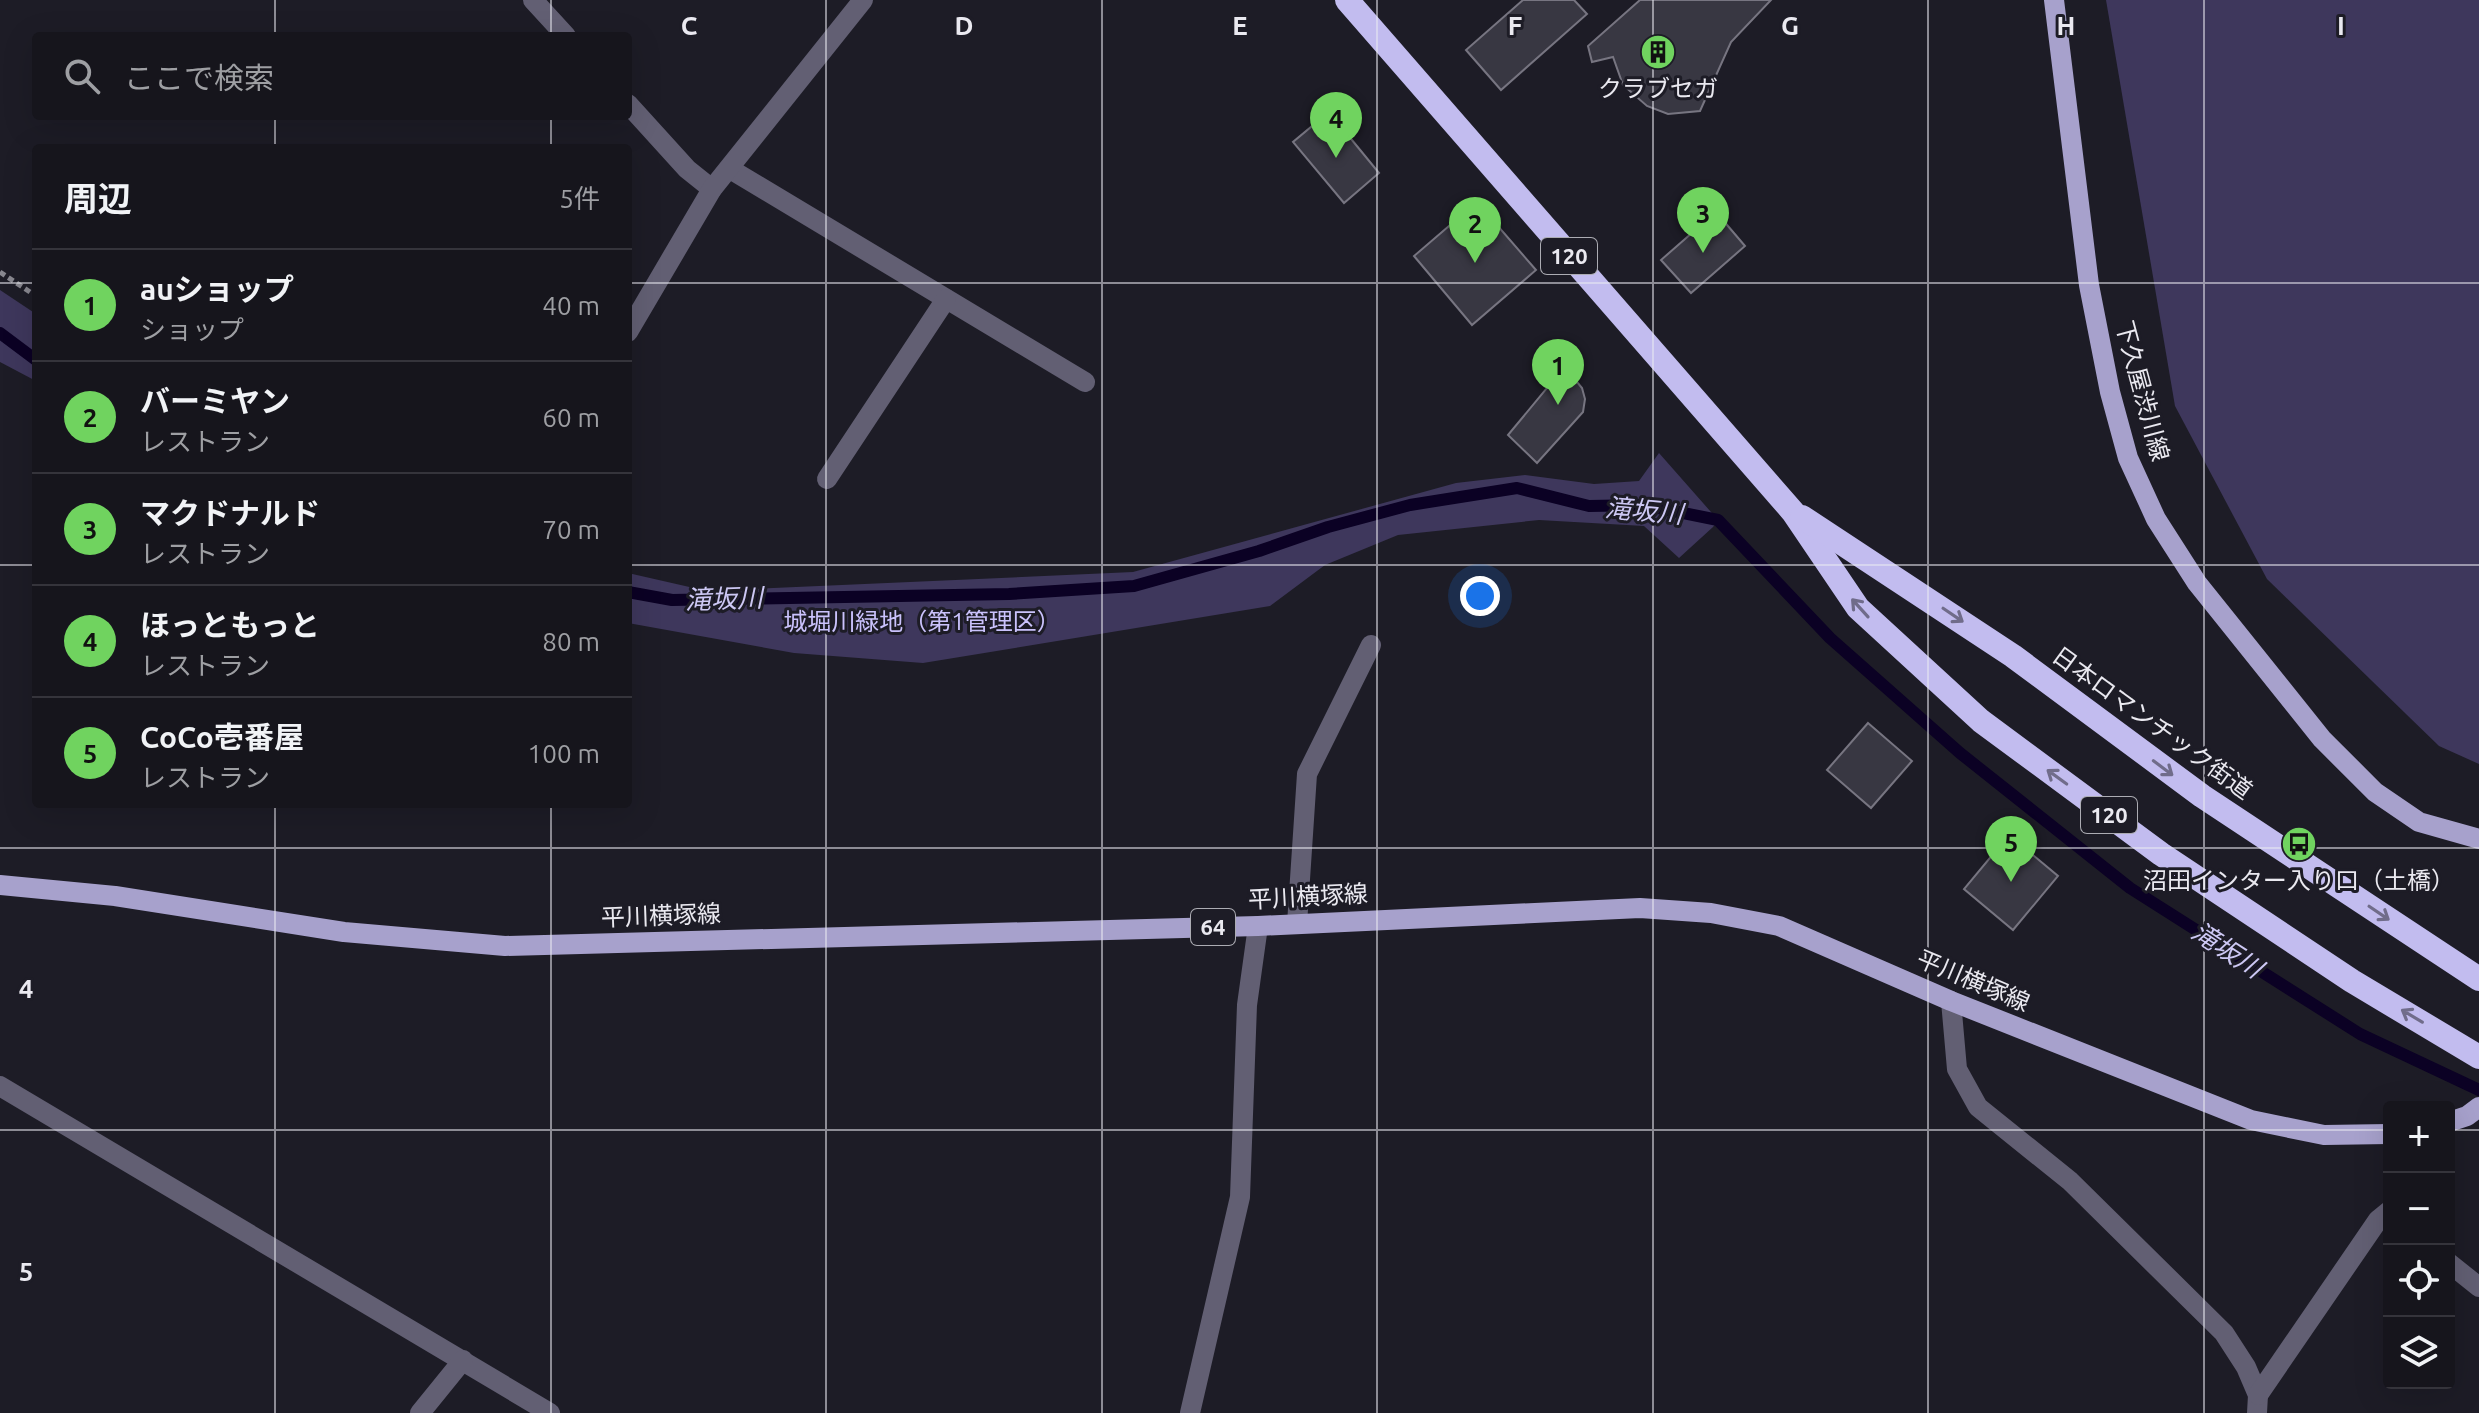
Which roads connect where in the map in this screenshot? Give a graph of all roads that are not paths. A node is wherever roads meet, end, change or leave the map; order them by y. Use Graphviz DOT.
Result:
graph roads {
  1 [pos="533,0"];
  2 [pos="863,0"];
  3 [pos="1347,0"];
  4 [pos="2054,0"];
  5 [pos="562,32"];
  6 [pos="632,108"];
  7 [pos="730,169"];
  8 [pos="712,189"];
  9 [pos="946,299"];
  10 [pos="632,325"];
  11 [pos="1085,382"];
  12 [pos="827,479"];
  13 [pos="1793,512"];
  14 [pos="1371,645"];
  15 [pos="2479,839"];
  16 [pos="0,885"];
  17 [pos="1297,924"];
  18 [pos="1258,926"];
  19 [pos="2479,979"];
  20 [pos="1951,1001"];
  21 [pos="2479,1057"];
  22 [pos="0,1086"];
  23 [pos="2479,1107"];
  24 [pos="2455,1120"];
  25 [pos="2383,1134"];
  26 [pos="2383,1216"];
  27 [pos="2455,1268"];
  28 [pos="2479,1287"];
  29 [pos="463,1360"];
  30 [pos="2258,1404"];
  31 [pos="420,1413"];
  32 [pos="550,1413"];
  33 [pos="1190,1413"];
  1 -- 5 [label="street"];
  2 -- 7 [label="street"];
  3 -- 13 [label="highway, 日本ロマンチック街道 / 120"];
  4 -- 15 [label="main road, 下久屋渋川線"];
  6 -- 8 [label="street"];
  7 -- 8 [label="street"];
  7 -- 9 [label="street"];
  8 -- 10 [label="street"];
  9 -- 11 [label="street"];
  9 -- 12 [label="street"];
  13 -- 19 [label="highway, 日本ロマンチック街道 / 120, one-way"];
  21 -- 13 [label="highway, 日本ロマンチック街道 / 120, one-way"];
  14 -- 17 [label="street"];
  16 -- 18 [label="main road, 平川横塚線 / 64"];
  17 -- 18 [label="main road, 平川横塚線 / 64"];
  17 -- 20 [label="main road, 平川横塚線 / 64"];
  18 -- 33 [label="street"];
  20 -- 25 [label="main road, 平川横塚線 / 64"];
  20 -- 30 [label="street"];
  22 -- 29 [label="street"];
  23 -- 24 [label="main road"];
  26 -- 30 [label="street"];
  27 -- 28 [label="street"];
  29 -- 31 [label="street"];
  29 -- 32 [label="street"];
}
